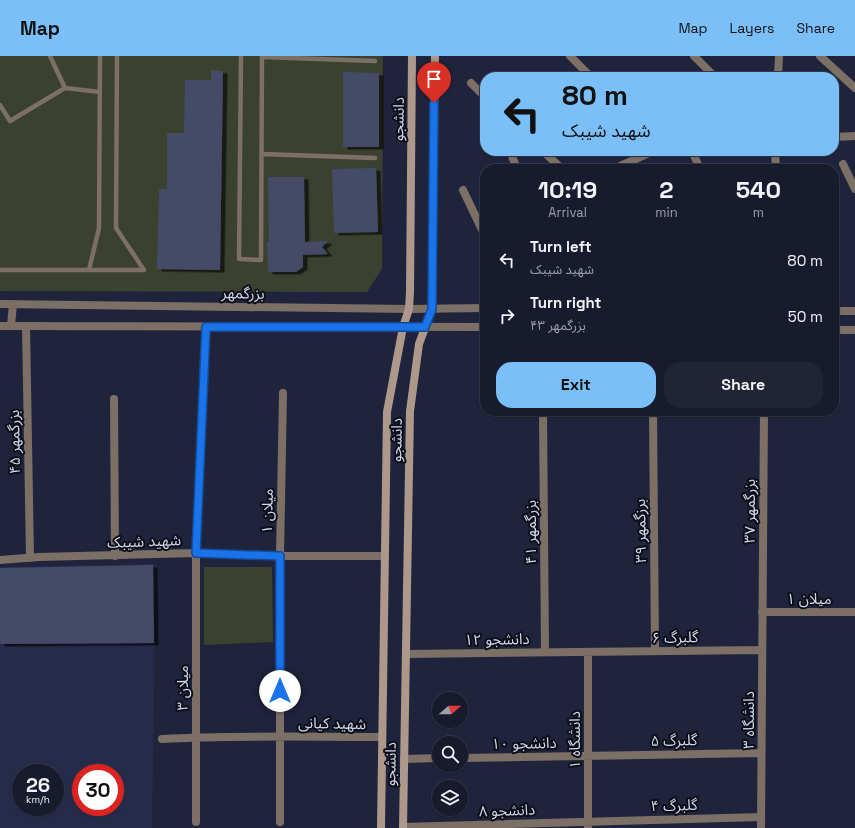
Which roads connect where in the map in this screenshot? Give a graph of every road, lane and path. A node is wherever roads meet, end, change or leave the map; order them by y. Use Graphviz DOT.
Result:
graph roads {
  1 [pos="50,56"];
  2 [pos="100,56"];
  3 [pos="117,56"];
  4 [pos="241,56"];
  5 [pos="412,56"];
  6 [pos="435,56"];
  7 [pos="570,56"];
  8 [pos="694,56"];
  9 [pos="778,56"];
  10 [pos="820,56"];
  11 [pos="262,57"];
  12 [pos="375,62"];
  13 [pos="586,72"];
  14 [pos="710,72"];
  15 [pos="778,72"];
  16 [pos="838,72"];
  17 [pos="839,73"];
  18 [pos="471,83"];
  19 [pos="65,88"];
  20 [pos="855,88"];
  21 [pos="100,92"];
  22 [pos="480,92"];
  23 [pos="0,105"];
  24 [pos="855,136"];
  25 [pos="839,137"];
  26 [pos="262,154"];
  27 [pos="548,156"];
  28 [pos="642,156"];
  29 [pos="375,158"];
  30 [pos="557,164"];
  31 [pos="625,164"];
  32 [pos="843,164"];
  33 [pos="855,189"];
  34 [pos="464,190"];
  35 [pos="480,225"];
  36 [pos="0,270"];
  37 [pos="89,270"];
  38 [pos="0,304"];
  39 [pos="13,304"];
  40 [pos="480,308"];
  41 [pos="409,309"];
  42 [pos="432,309"];
  43 [pos="839,311"];
  44 [pos="855,311"];
  45 [pos="0,326"];
  46 [pos="11,326"];
  47 [pos="26,326"];
  48 [pos="206,327"];
  49 [pos="403,327"];
  50 [pos="425,327"];
  51 [pos="480,328"];
  52 [pos="839,330"];
  53 [pos="855,330"];
  54 [pos="283,393"];
  55 [pos="114,400"];
  56 [pos="543,416"];
  57 [pos="653,416"];
  58 [pos="764,416"];
  59 [pos="196,553"];
  60 [pos="115,556"];
  61 [pos="280,556"];
  62 [pos="385,556"];
  63 [pos="30,558"];
  64 [pos="0,560"];
  65 [pos="762,612"];
  66 [pos="855,612"];
  67 [pos="762,650"];
  68 [pos="655,651"];
  69 [pos="545,652"];
  70 [pos="588,652"];
  71 [pos="406,654"];
  72 [pos="279,736"];
  73 [pos="196,737"];
  74 [pos="382,737"];
  75 [pos="162,739"];
  76 [pos="761,753"];
  77 [pos="588,756"];
  78 [pos="432,758"];
  79 [pos="468,758"];
  80 [pos="404,759"];
  81 [pos="761,816"];
  82 [pos="196,822"];
  83 [pos="280,822"];
  84 [pos="588,825"];
  85 [pos="381,828"];
  86 [pos="403,828"];
  87 [pos="761,828"];
  1 -- 19 [label="lane"];
  2 -- 21 [label="lane"];
  3 -- 37 [label="lane"];
  4 -- 26 [label="lane"];
  5 -- 41 [label="main road, دانشجو"];
  6 -- 42 [label="main road, دانشجو"];
  7 -- 13 [label="street"];
  8 -- 14 [label="street"];
  9 -- 15 [label="street"];
  10 -- 16 [label="street"];
  11 -- 12 [label="lane"];
  11 -- 26 [label="lane"];
  17 -- 20 [label="street"];
  18 -- 22 [label="street"];
  19 -- 21 [label="lane"];
  19 -- 23 [label="lane"];
  21 -- 37 [label="lane"];
  24 -- 25 [label="street"];
  26 -- 29 [label="lane"];
  27 -- 30 [label="street"];
  28 -- 31 [label="street"];
  32 -- 33 [label="street"];
  34 -- 35 [label="street"];
  36 -- 37 [label="lane"];
  38 -- 39 [label="street, بزرگمهر"];
  39 -- 41 [label="street, بزرگمهر"];
  39 -- 46 [label="street"];
  40 -- 42 [label="street, بزرگمهر"];
  41 -- 42 [label="street, بزرگمهر"];
  41 -- 49 [label="main road, دانشجو"];
  42 -- 50 [label="main road, دانشجو"];
  43 -- 44 [label="street"];
  45 -- 46 [label="street"];
  46 -- 47 [label="street"];
  47 -- 48 [label="street"];
  47 -- 63 [label="street, بزرگمهر ۴۵"];
  48 -- 49 [label="street"];
  48 -- 59 [label="street, میلان ۳"];
  49 -- 50 [label="street"];
  49 -- 62 [label="main road, دانشجو"];
  50 -- 51 [label="street"];
  50 -- 71 [label="main road, دانشجو"];
  52 -- 53 [label="street"];
  54 -- 61 [label="street, میلان ۱"];
  55 -- 60 [label="street"];
  56 -- 69 [label="street, بزرگمهر ۴۱"];
  57 -- 68 [label="street, برزگمهر ۳۹"];
  58 -- 65 [label="street, بزرگمهر ۳۷"];
  59 -- 60 [label="street, شهید شیبک"];
  59 -- 61 [label="street, شهید شیبک"];
  59 -- 73 [label="street, میلان ۳"];
  60 -- 63 [label="street, شهید شیبک"];
  61 -- 62 [label="street, شهید شیبک"];
  61 -- 72 [label="street, میلان ۱"];
  62 -- 74 [label="main road, دانشجو"];
  63 -- 64 [label="street, شهید شیبک"];
  65 -- 66 [label="street, میلان ۱"];
  65 -- 67 [label="street, دانشگاه ۳"];
  67 -- 68 [label="street, گلبرگ ۶"];
  67 -- 76 [label="street, دانشگاه ۳"];
  68 -- 70 [label="street, گلبرگ ۶"];
  69 -- 70 [label="street, دانشجو ۱۲"];
  69 -- 71 [label="street, دانشجو ۱۲"];
  70 -- 77 [label="street, دانشگاه ۱"];
  71 -- 80 [label="main road, دانشجو"];
  72 -- 73 [label="street, شهید کیانی"];
  72 -- 74 [label="street, شهید کیانی"];
  72 -- 83 [label="street, میلان ۱"];
  73 -- 75 [label="street, شهید کیانی"];
  73 -- 82 [label="street, میلان ۳"];
  74 -- 85 [label="main road, دانشجو"];
  76 -- 77 [label="street, گلبرگ ۵"];
  76 -- 81 [label="street, دانشگاه ۳"];
  77 -- 79 [label="street, دانشجو ۱۰"];
  77 -- 84 [label="street, دانشگاه ۱"];
  78 -- 80 [label="street"];
  80 -- 86 [label="main road, دانشجو"];
  81 -- 84 [label="street, گلبرگ ۴"];
  81 -- 87 [label="street, دانشگاه ۳"];
  84 -- 86 [label="street, دانشجو ۸"];
}
